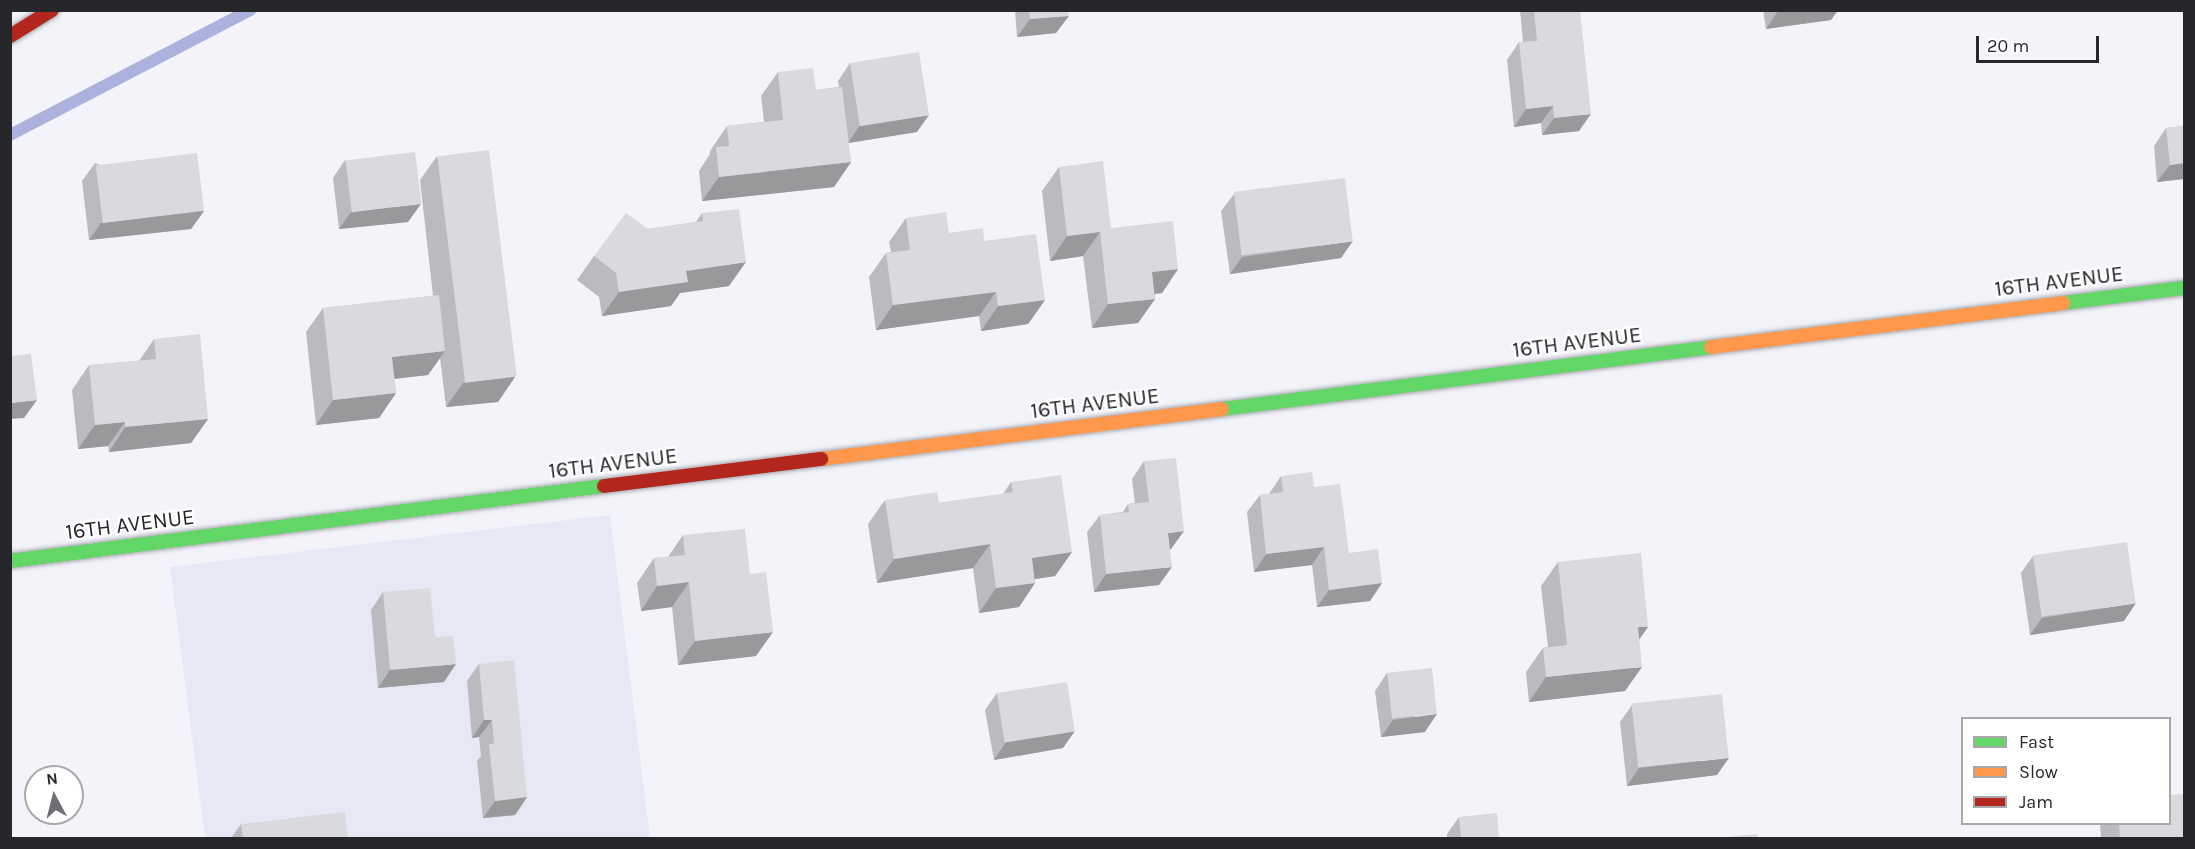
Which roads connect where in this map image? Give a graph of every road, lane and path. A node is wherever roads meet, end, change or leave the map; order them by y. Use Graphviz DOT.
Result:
graph roads {
  1 [pos="52,10"];
  2 [pos="10,36"];
  3 [pos="2184,288"];
  4 [pos="10,561"];
  1 -- 2 [label="street"];
  3 -- 4 [label="street, 16TH AVENUE"];
}
